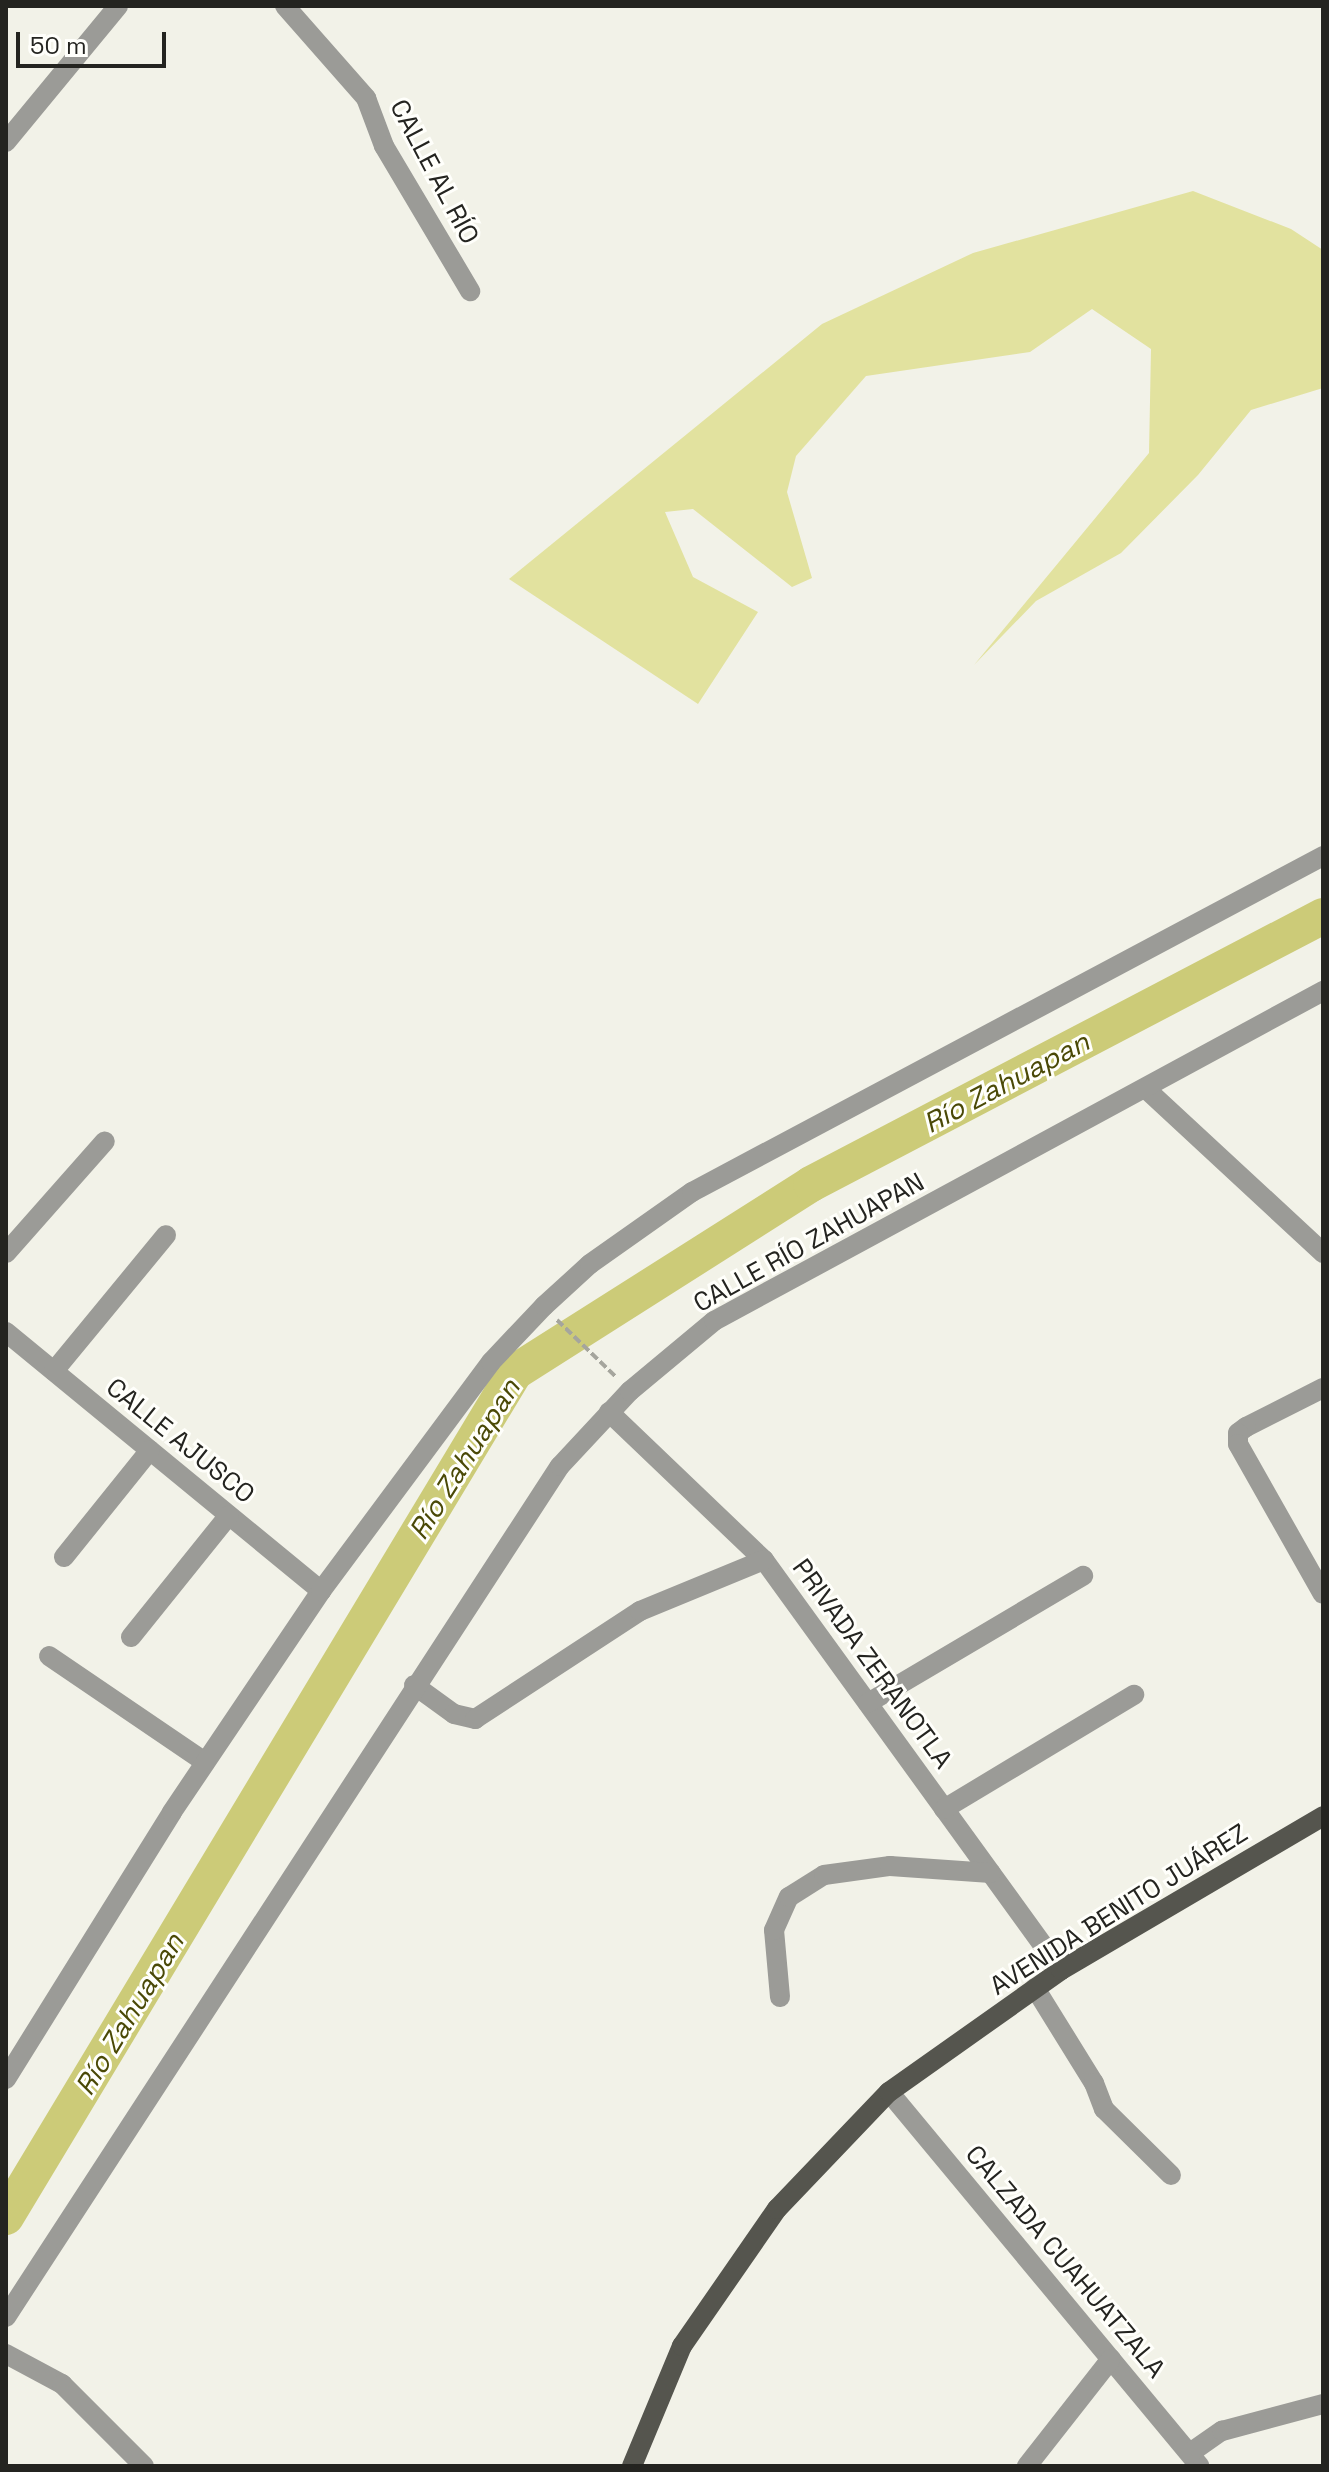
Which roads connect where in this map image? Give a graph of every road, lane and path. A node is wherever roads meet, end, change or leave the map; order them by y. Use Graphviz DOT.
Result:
graph roads {
  1 [pos="118,6"];
  2 [pos="285,6"];
  3 [pos="6,142"];
  4 [pos="470,291"];
  5 [pos="1323,856"];
  6 [pos="1323,991"];
  7 [pos="1145,1088"];
  8 [pos="105,1141"];
  9 [pos="166,1235"];
  10 [pos="6,1253"];
  11 [pos="1323,1253"];
  12 [pos="563,1325"];
  13 [pos="6,1332"];
  14 [pos="602,1363"];
  15 [pos="54,1371"];
  16 [pos="1323,1388"];
  17 [pos="609,1412"];
  18 [pos="150,1450"];
  19 [pos="229,1515"];
  20 [pos="64,1557"];
  21 [pos="764,1560"];
  22 [pos="1083,1576"];
  23 [pos="321,1591"];
  24 [pos="1323,1594"];
  25 [pos="131,1637"];
  26 [pos="49,1656"];
  27 [pos="414,1685"];
  28 [pos="1134,1695"];
  29 [pos="868,1703"];
  30 [pos="205,1762"];
  31 [pos="944,1809"];
  32 [pos="1323,1816"];
  33 [pos="991,1873"];
  34 [pos="1061,1970"];
  35 [pos="1035,1988"];
  36 [pos="780,1997"];
  37 [pos="6,2079"];
  38 [pos="889,2092"];
  39 [pos="1171,2175"];
  40 [pos="6,2317"];
  41 [pos="6,2354"];
  42 [pos="1111,2359"];
  43 [pos="1323,2404"];
  44 [pos="1195,2460"];
  45 [pos="144,2466"];
  46 [pos="632,2466"];
  47 [pos="1027,2466"];
  1 -- 3 [label="street"];
  2 -- 4 [label="street, CALLE AL RÍO"];
  5 -- 23 [label="street"];
  6 -- 7 [label="street, CALLE RÍO ZAHUAPAN"];
  7 -- 11 [label="street"];
  7 -- 17 [label="street, CALLE RÍO ZAHUAPAN"];
  8 -- 10 [label="street"];
  9 -- 15 [label="street"];
  12 -- 14 [label="path"];
  13 -- 15 [label="street, CALLE AJUSCO"];
  15 -- 18 [label="street, CALLE AJUSCO"];
  16 -- 24 [label="street"];
  17 -- 21 [label="street"];
  17 -- 27 [label="street, CALLE RÍO ZAHUAPAN"];
  18 -- 19 [label="street, CALLE AJUSCO"];
  18 -- 20 [label="street"];
  19 -- 23 [label="street, CALLE AJUSCO"];
  19 -- 25 [label="street"];
  21 -- 27 [label="street, PRIVADA ZERANOTLA"];
  21 -- 29 [label="street, PRIVADA ZERANOTLA"];
  22 -- 29 [label="street"];
  23 -- 30 [label="street"];
  26 -- 30 [label="street"];
  27 -- 40 [label="street, CALLE RÍO ZAHUAPAN"];
  28 -- 31 [label="street"];
  29 -- 31 [label="street, PRIVADA ZERANOTLA"];
  30 -- 37 [label="street"];
  31 -- 33 [label="street, PRIVADA ZERANOTLA"];
  32 -- 34 [label="main road, AVENIDA BENITO JUÁREZ"];
  33 -- 34 [label="street, PRIVADA ZERANOTLA"];
  33 -- 36 [label="street"];
  34 -- 35 [label="main road, AVENIDA BENITO JUÁREZ"];
  35 -- 38 [label="main road, AVENIDA BENITO JUÁREZ"];
  35 -- 39 [label="street"];
  38 -- 42 [label="street, CALZADA CUAHUATZALA"];
  38 -- 46 [label="main road, AVENIDA BENITO JUÁREZ"];
  41 -- 45 [label="street"];
  42 -- 44 [label="street, CALZADA CUAHUATZALA"];
  42 -- 47 [label="street"];
  43 -- 44 [label="street"];
}
